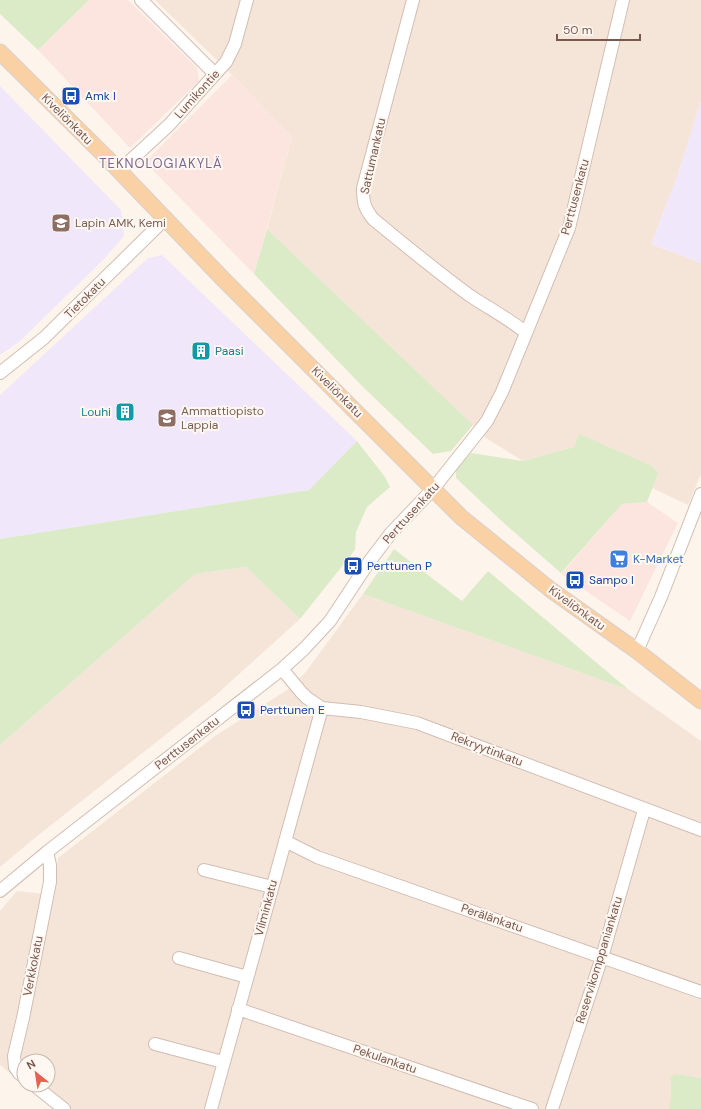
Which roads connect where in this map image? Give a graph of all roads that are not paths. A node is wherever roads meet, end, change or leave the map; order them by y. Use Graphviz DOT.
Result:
graph roads {
  1 [pos="140,0"];
  2 [pos="247,0"];
  3 [pos="413,0"];
  4 [pos="623,0"];
  5 [pos="0,52"];
  6 [pos="215,74"];
  7 [pos="119,171"];
  8 [pos="165,219"];
  9 [pos="525,332"];
  10 [pos="0,373"];
  11 [pos="433,489"];
  12 [pos="701,494"];
  13 [pos="637,651"];
  14 [pos="282,669"];
  15 [pos="701,701"];
  16 [pos="322,708"];
  17 [pos="644,810"];
  18 [pos="701,830"];
  19 [pos="284,841"];
  20 [pos="47,852"];
  21 [pos="204,870"];
  22 [pos="272,887"];
  23 [pos="0,891"];
  24 [pos="602,957"];
  25 [pos="179,958"];
  26 [pos="247,977"];
  27 [pos="701,992"];
  28 [pos="238,1009"];
  29 [pos="155,1044"];
  30 [pos="223,1062"];
  31 [pos="16,1068"];
  32 [pos="44,1093"];
  33 [pos="64,1109"];
  34 [pos="211,1109"];
  35 [pos="532,1109"];
  36 [pos="552,1109"];
  1 -- 6 [label="street"];
  2 -- 6 [label="street, Lumikontie"];
  3 -- 9 [label="street, Sattumankatu"];
  4 -- 9 [label="street, Perttusenkatu"];
  5 -- 7 [label="main road, Kiveliönkatu"];
  6 -- 7 [label="street, Lumikontie"];
  7 -- 8 [label="main road, Kiveliönkatu"];
  8 -- 10 [label="street, Tietokatu"];
  8 -- 11 [label="main road, Kiveliönkatu"];
  9 -- 11 [label="street, Perttusenkatu"];
  11 -- 13 [label="main road, Kiveliönkatu"];
  11 -- 14 [label="street, Perttusenkatu"];
  12 -- 13 [label="street"];
  13 -- 15 [label="main road, Kiveliönkatu"];
  14 -- 16 [label="street"];
  14 -- 20 [label="street, Perttusenkatu"];
  16 -- 17 [label="street, Rekryytinkatu"];
  16 -- 19 [label="street, Vilminkatu"];
  17 -- 18 [label="street, Rekryytinkatu"];
  17 -- 24 [label="street, Reservikomppaniankatu"];
  19 -- 22 [label="street, Vilminkatu"];
  19 -- 24 [label="street, Perälänkatu"];
  20 -- 23 [label="street, Perttusenkatu"];
  20 -- 31 [label="street, Verkkokatu"];
  21 -- 22 [label="street"];
  22 -- 26 [label="street, Vilminkatu"];
  24 -- 27 [label="street, Perälänkatu"];
  24 -- 36 [label="street, Reservikomppaniankatu"];
  25 -- 26 [label="street"];
  26 -- 28 [label="street, Vilminkatu"];
  28 -- 30 [label="street, Vilminkatu"];
  28 -- 35 [label="street, Pekulankatu"];
  29 -- 30 [label="street"];
  30 -- 34 [label="street, Vilminkatu"];
  32 -- 33 [label="street"];
}
